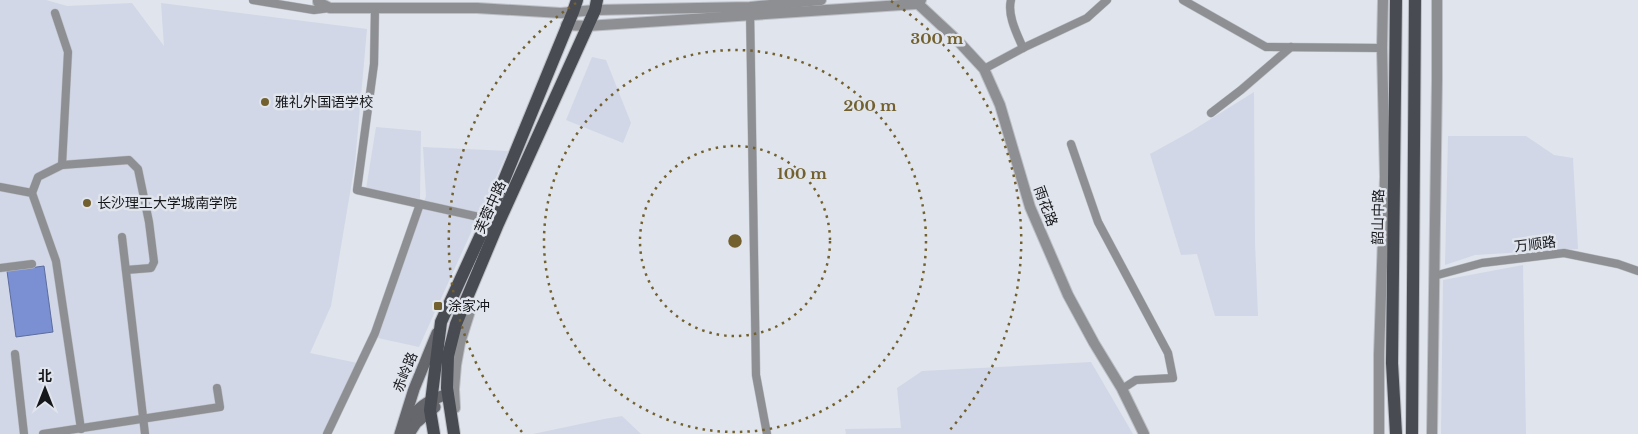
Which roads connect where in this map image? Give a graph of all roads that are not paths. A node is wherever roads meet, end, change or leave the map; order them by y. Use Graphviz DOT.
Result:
graph roads {
  1 [pos="253,0"];
  2 [pos="318,0"];
  3 [pos="821,0"];
  4 [pos="1011,0"];
  5 [pos="1107,0"];
  6 [pos="1183,0"];
  7 [pos="1383,0"];
  8 [pos="1396,0"];
  9 [pos="1415,0"];
  10 [pos="1437,0"];
  11 [pos="917,1"];
  12 [pos="793,2"];
  13 [pos="477,4"];
  14 [pos="596,5"];
  15 [pos="575,6"];
  16 [pos="330,8"];
  17 [pos="375,8"];
  18 [pos="751,11"];
  19 [pos="54,13"];
  20 [pos="566,25"];
  21 [pos="587,26"];
  22 [pos="1290,47"];
  23 [pos="1023,48"];
  24 [pos="1382,48"];
  25 [pos="984,69"];
  26 [pos="1211,113"];
  27 [pos="1071,144"];
  28 [pos="62,165"];
  29 [pos="0,187"];
  30 [pos="32,193"];
  31 [pos="420,204"];
  32 [pos="488,219"];
  33 [pos="122,237"];
  34 [pos="32,264"];
  35 [pos="0,268"];
  36 [pos="126,270"];
  37 [pos="1638,271"];
  38 [pos="1434,276"];
  39 [pos="468,294"];
  40 [pos="441,322"];
  41 [pos="15,354"];
  42 [pos="217,388"];
  43 [pos="1122,389"];
  44 [pos="448,396"];
  45 [pos="430,405"];
  46 [pos="143,419"];
  47 [pos="81,429"];
  48 [pos="24,434"];
  49 [pos="43,434"];
  50 [pos="144,434"];
  51 [pos="327,434"];
  52 [pos="400,434"];
  53 [pos="409,434"];
  54 [pos="434,434"];
  55 [pos="454,434"];
  56 [pos="458,434"];
  57 [pos="767,434"];
  58 [pos="1144,434"];
  59 [pos="1379,434"];
  60 [pos="1396,434"];
  61 [pos="1412,434"];
  62 [pos="1432,434"];
  1 -- 16 [label="street"];
  2 -- 16 [label="street"];
  3 -- 12 [label="street"];
  4 -- 23 [label="street"];
  5 -- 23 [label="street"];
  6 -- 22 [label="street"];
  7 -- 24 [label="street"];
  8 -- 60 [label="main road, 韶山中路"];
  9 -- 61 [label="main road"];
  10 -- 38 [label="street"];
  11 -- 18 [label="street"];
  11 -- 25 [label="street, 雨花路"];
  12 -- 18 [label="street"];
  13 -- 15 [label="street"];
  13 -- 17 [label="street"];
  14 -- 15 [label="street"];
  14 -- 18 [label="street"];
  14 -- 21 [label="main road, 芙蓉中路"];
  15 -- 20 [label="main road, 芙蓉中路"];
  16 -- 17 [label="street"];
  17 -- 31 [label="street"];
  18 -- 21 [label="street"];
  18 -- 57 [label="street"];
  19 -- 28 [label="street"];
  20 -- 21 [label="street"];
  20 -- 32 [label="main road, 芙蓉中路"];
  21 -- 39 [label="main road, 芙蓉中路"];
  22 -- 24 [label="street"];
  22 -- 26 [label="street"];
  23 -- 25 [label="street"];
  24 -- 59 [label="street"];
  25 -- 43 [label="street, 雨花路"];
  27 -- 43 [label="street"];
  28 -- 30 [label="street"];
  28 -- 36 [label="street"];
  29 -- 30 [label="street"];
  30 -- 47 [label="street"];
  31 -- 32 [label="street"];
  31 -- 51 [label="street"];
  32 -- 40 [label="main road, 芙蓉中路"];
  33 -- 36 [label="street"];
  34 -- 35 [label="street"];
  36 -- 46 [label="street"];
  37 -- 38 [label="street, 万顺路"];
  38 -- 62 [label="street"];
  39 -- 44 [label="main road, 芙蓉中路"];
  39 -- 56 [label="street"];
  40 -- 45 [label="main road, 芙蓉中路"];
  40 -- 52 [label="main road, 赤岭路"];
  41 -- 48 [label="street"];
  42 -- 46 [label="street"];
  43 -- 58 [label="street, 雨花路"];
  44 -- 45 [label="main road, 赤岭路"];
  44 -- 55 [label="main road, 芙蓉中路"];
  45 -- 52 [label="main road, 赤岭路"];
  45 -- 53 [label="main road, 赤岭路"];
  45 -- 54 [label="main road, 芙蓉中路"];
  46 -- 47 [label="street"];
  46 -- 50 [label="street"];
  47 -- 49 [label="street"];
}
